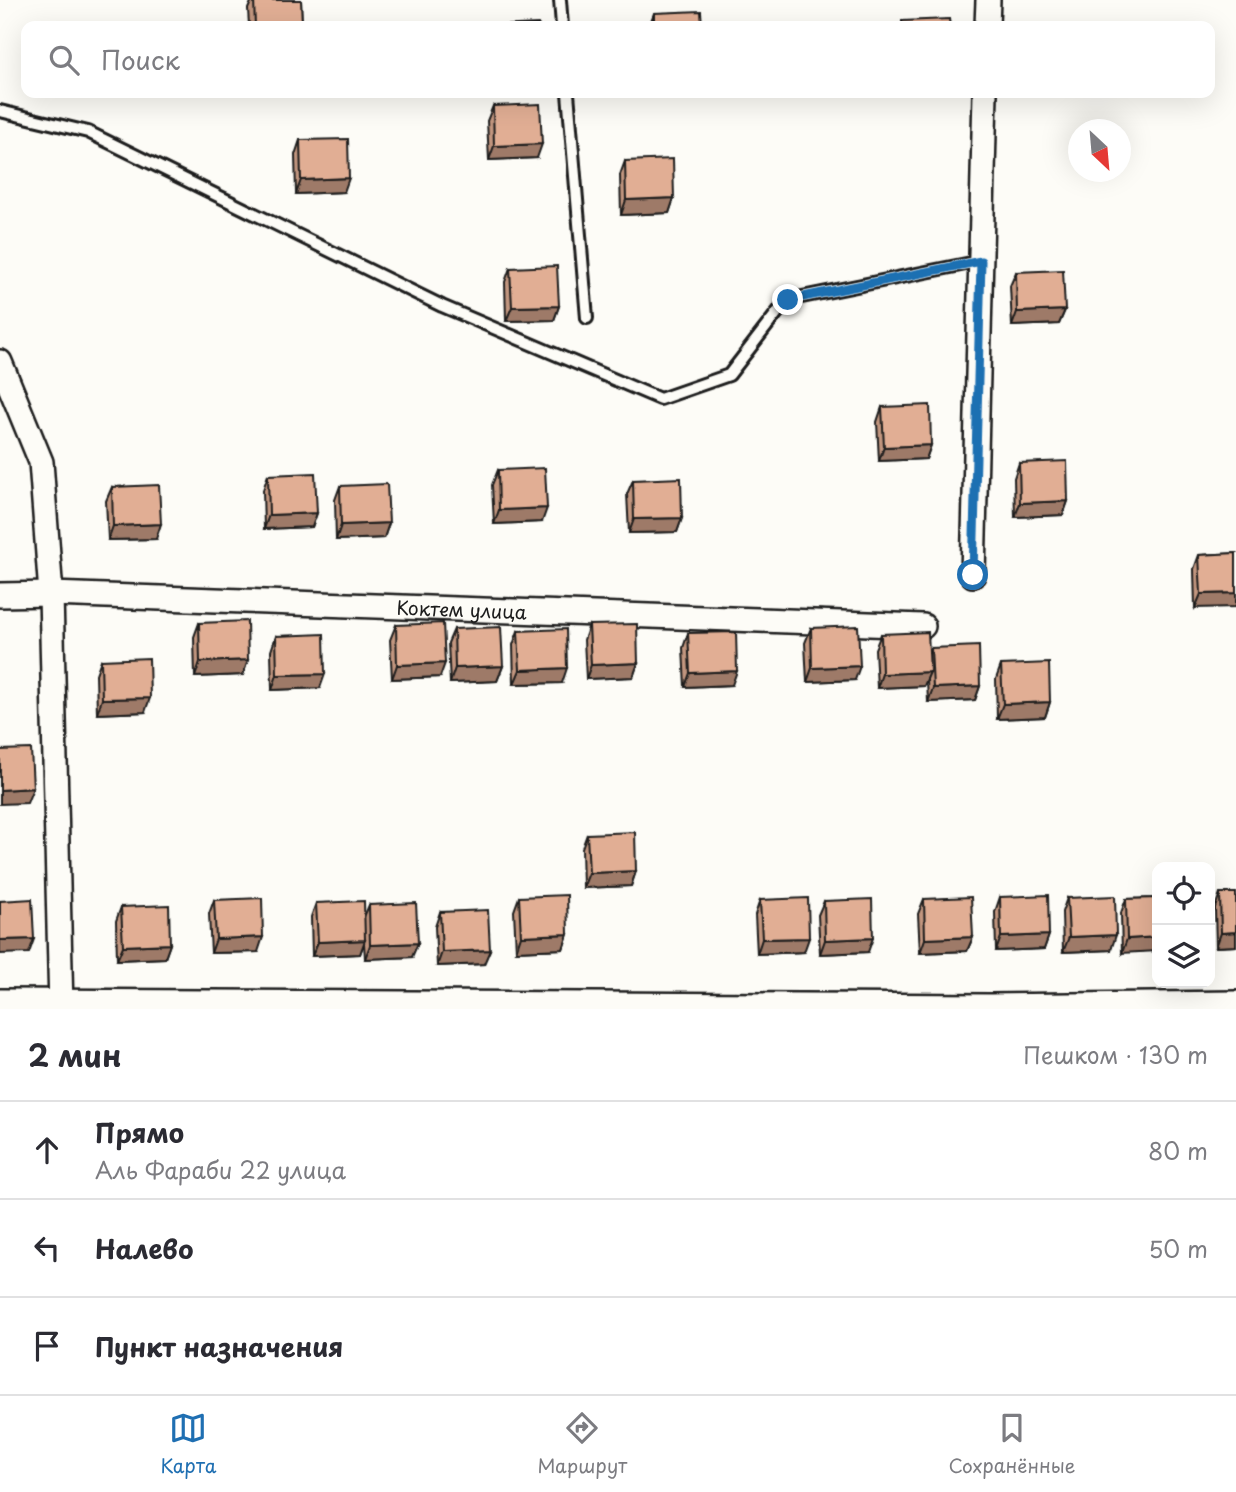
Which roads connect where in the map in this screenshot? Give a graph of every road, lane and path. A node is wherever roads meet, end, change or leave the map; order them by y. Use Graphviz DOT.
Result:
graph roads {
  1 [pos="560,0"];
  2 [pos="988,0"];
  3 [pos="562,21"];
  4 [pos="987,21"];
  5 [pos="568,98"];
  6 [pos="985,98"];
  7 [pos="0,111"];
  8 [pos="981,261"];
  9 [pos="587,318"];
  10 [pos="0,362"];
  11 [pos="973,575"];
  12 [pos="51,594"];
  13 [pos="0,595"];
  14 [pos="923,626"];
  15 [pos="0,1001"];
  16 [pos="1236,1003"];
  17 [pos="61,1005"];
  18 [pos="1080,1007"];
  1 -- 3 [label="lane"];
  2 -- 4 [label="street"];
  5 -- 9 [label="lane"];
  6 -- 8 [label="street"];
  7 -- 8 [label="lane"];
  8 -- 11 [label="street"];
  10 -- 12 [label="street"];
  12 -- 13 [label="street, Коктем улица"];
  12 -- 14 [label="street, Коктем улица"];
  12 -- 17 [label="street"];
  15 -- 17 [label="street"];
  16 -- 18 [label="street"];
  17 -- 18 [label="street"];
}
